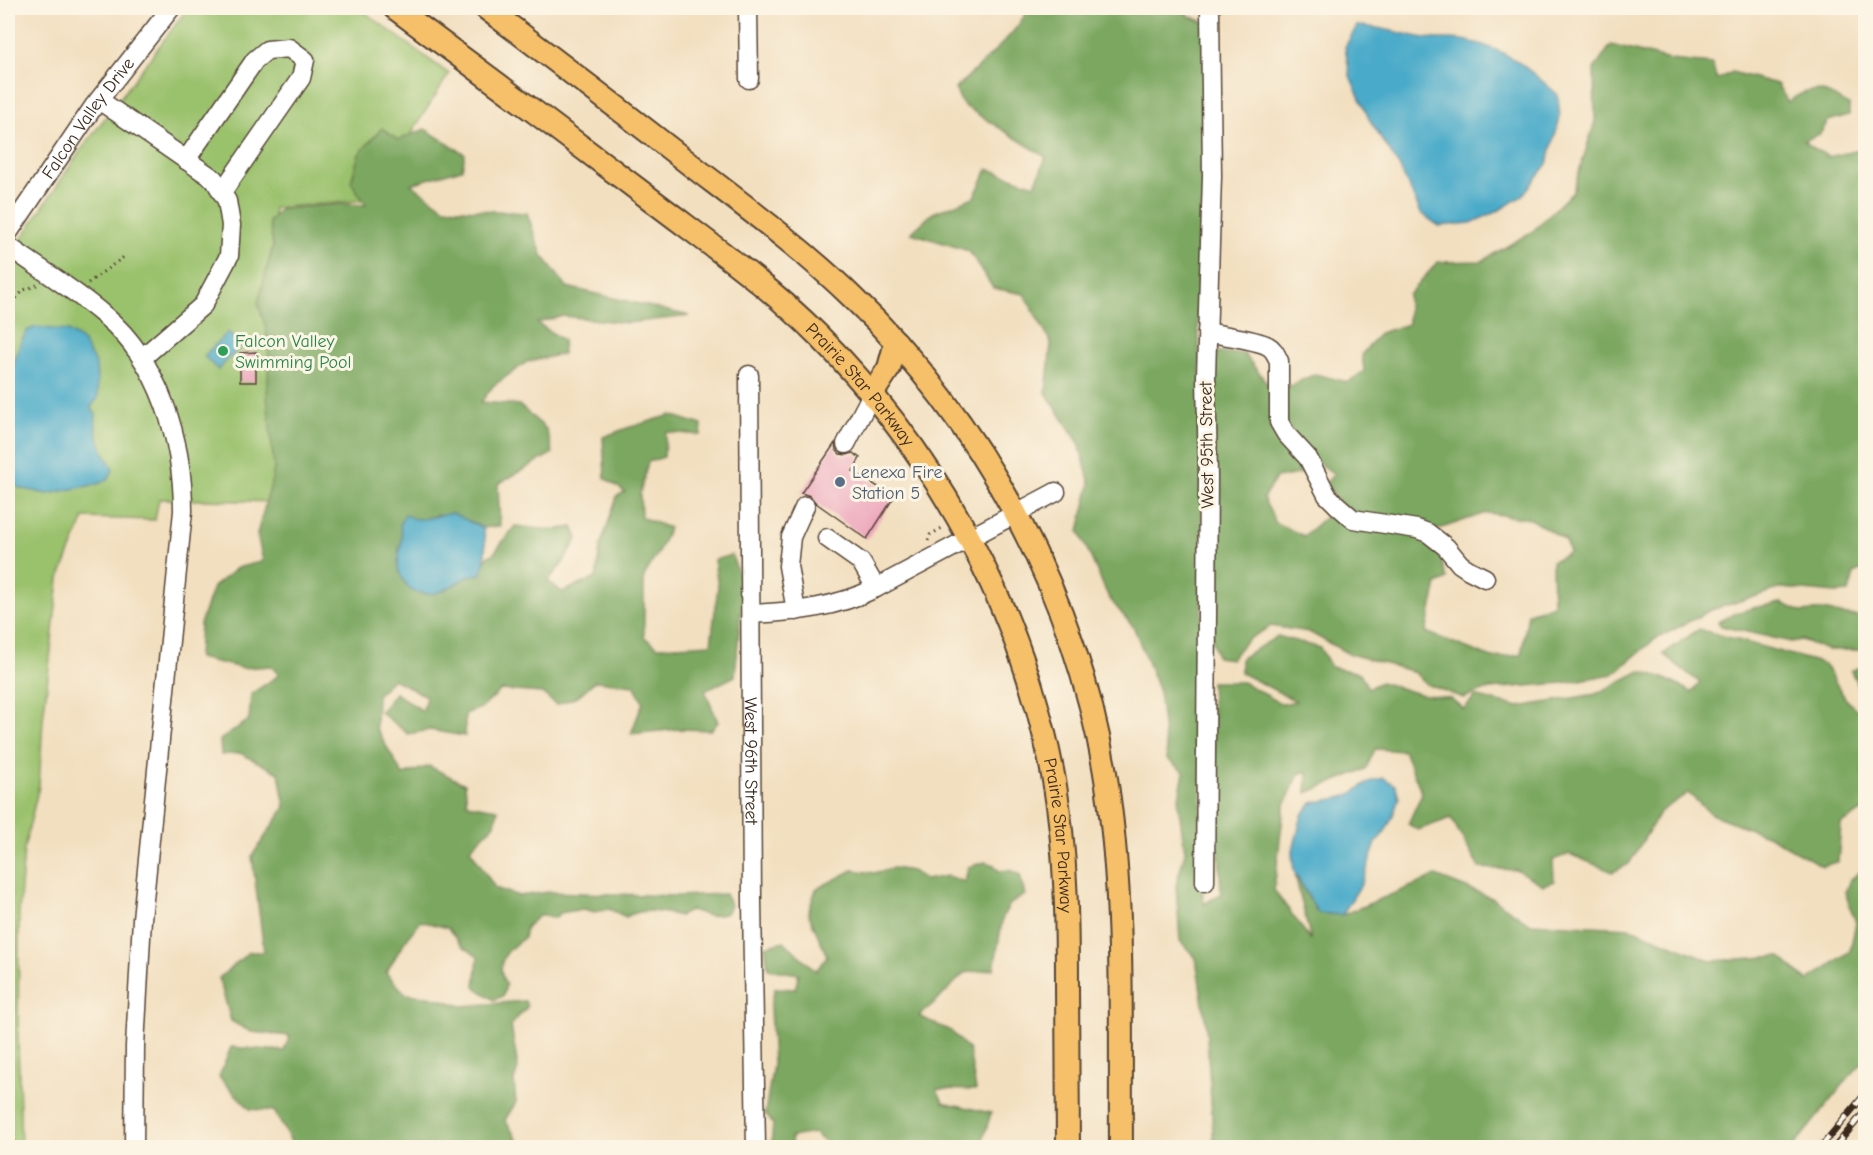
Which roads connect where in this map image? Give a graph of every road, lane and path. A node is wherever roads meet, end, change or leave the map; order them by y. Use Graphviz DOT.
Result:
graph roads {
  1 [pos="171,8"];
  2 [pos="395,8"];
  3 [pos="486,8"];
  4 [pos="748,8"];
  5 [pos="1210,8"];
  6 [pos="749,79"];
  7 [pos="99,100"];
  8 [pos="186,160"];
  9 [pos="222,192"];
  10 [pos="8,233"];
  11 [pos="8,246"];
  12 [pos="1207,332"];
  13 [pos="896,342"];
  14 [pos="142,358"];
  15 [pos="748,375"];
  16 [pos="872,394"];
  17 [pos="846,444"];
  18 [pos="1056,492"];
  19 [pos="805,506"];
  20 [pos="1016,513"];
  21 [pos="826,538"];
  22 [pos="970,538"];
  23 [pos="1485,578"];
  24 [pos="876,588"];
  25 [pos="796,612"];
  26 [pos="751,614"];
  27 [pos="1205,882"];
  28 [pos="8,1111"];
  29 [pos="14,1148"];
  30 [pos="134,1148"];
  31 [pos="756,1148"];
  32 [pos="1068,1148"];
  33 [pos="1121,1148"];
  1 -- 7 [label="street, Falcon Valley Drive"];
  2 -- 16 [label="main road, Prairie Star Parkway"];
  3 -- 13 [label="main road"];
  4 -- 6 [label="street"];
  5 -- 12 [label="street, West 95th Street"];
  7 -- 8 [label="street"];
  7 -- 10 [label="street, Falcon Valley Drive"];
  8 -- 9 [label="street"];
  8 -- 9 [label="street"];
  9 -- 14 [label="street"];
  11 -- 14 [label="street"];
  12 -- 23 [label="street"];
  12 -- 27 [label="street, West 95th Street"];
  13 -- 16 [label="main road"];
  13 -- 20 [label="main road"];
  14 -- 30 [label="street"];
  15 -- 26 [label="street, West 96th Street"];
  16 -- 17 [label="street"];
  16 -- 22 [label="main road, Prairie Star Parkway"];
  18 -- 20 [label="street"];
  19 -- 25 [label="street"];
  20 -- 22 [label="street"];
  20 -- 33 [label="main road"];
  21 -- 24 [label="street"];
  22 -- 24 [label="street"];
  22 -- 32 [label="main road, Prairie Star Parkway"];
  24 -- 25 [label="street"];
  25 -- 26 [label="street"];
  26 -- 31 [label="street, West 96th Street"];
  28 -- 29 [label="path"];
}
